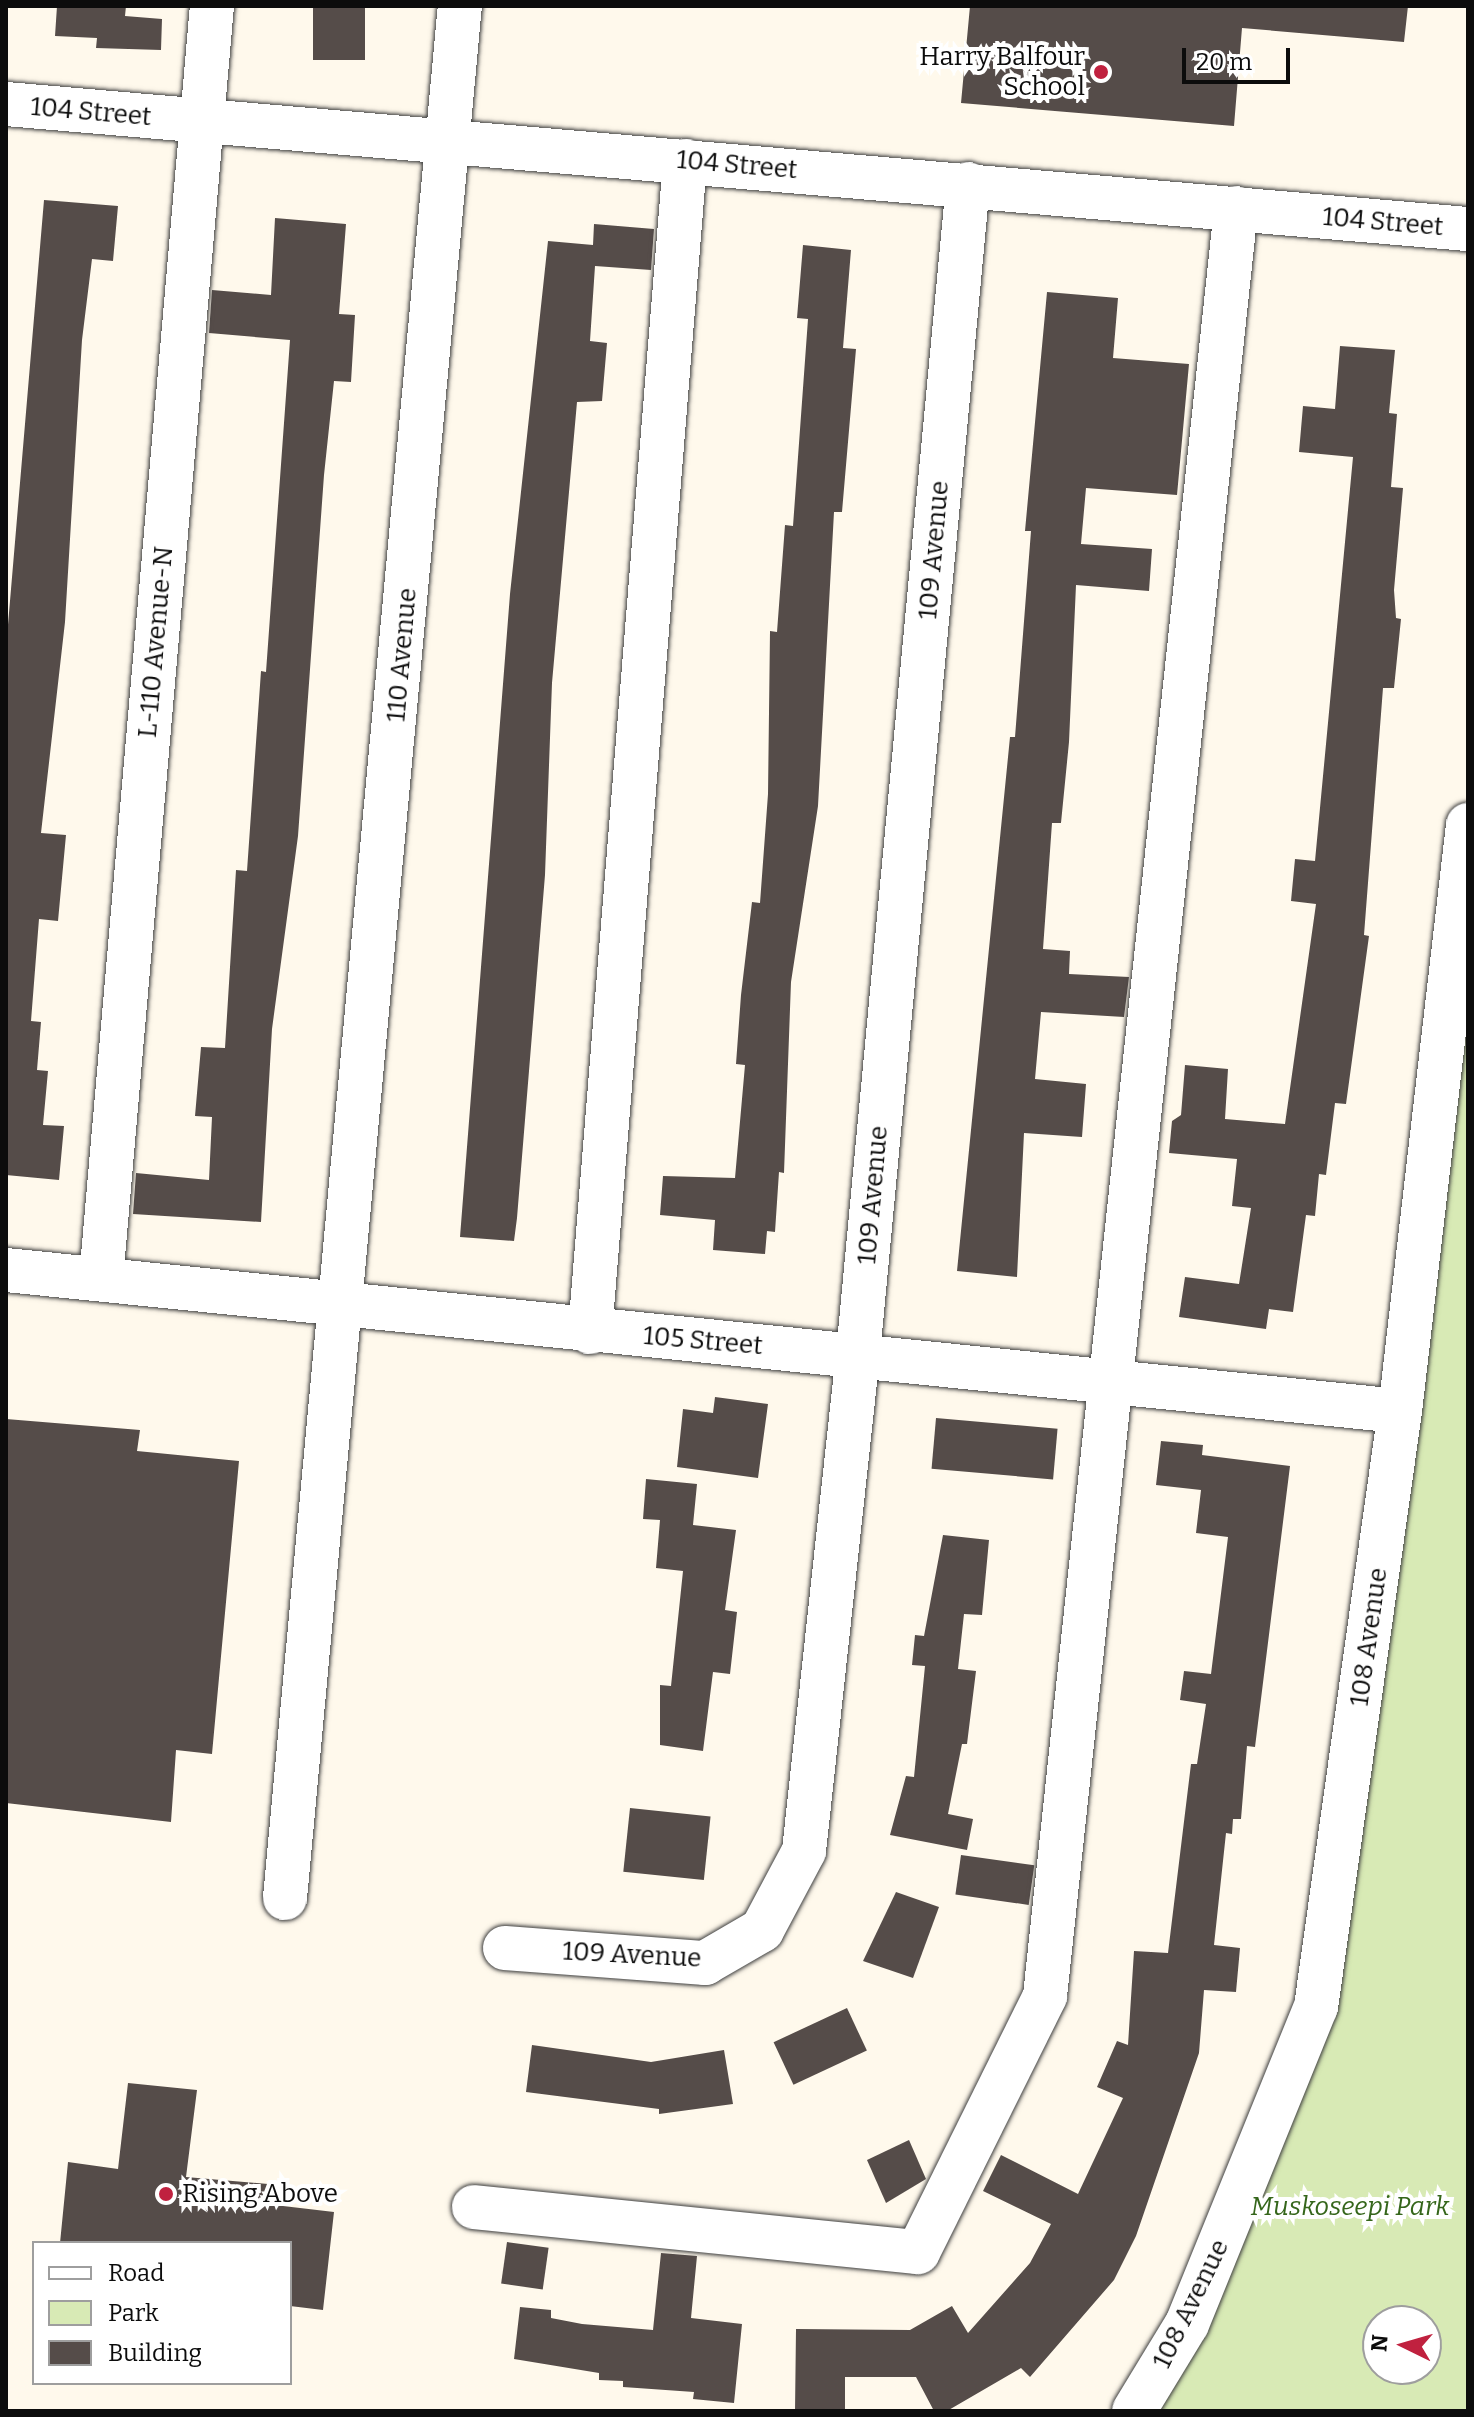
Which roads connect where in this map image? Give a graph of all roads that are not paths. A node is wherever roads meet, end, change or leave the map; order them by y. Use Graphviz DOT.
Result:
graph roads {
  1 [pos="212,6"];
  2 [pos="460,6"];
  3 [pos="6,104"];
  4 [pos="202,121"];
  5 [pos="448,141"];
  6 [pos="685,161"];
  7 [pos="968,184"];
  8 [pos="1236,208"];
  9 [pos="1468,229"];
  10 [pos="1468,825"];
  11 [pos="6,1270"];
  12 [pos="101,1279"];
  13 [pos="343,1303"];
  14 [pos="590,1332"];
  15 [pos="858,1354"];
  16 [pos="1111,1377"];
  17 [pos="1400,1411"];
  18 [pos="285,1898"];
  19 [pos="505,1948"];
  20 [pos="474,2207"];
  21 [pos="1134,2411"];
  1 -- 4 [label="street, L-110 Avenue-N"];
  2 -- 5 [label="street, 110 Avenue"];
  3 -- 4 [label="street, 104 Street"];
  4 -- 5 [label="street, 104 Street"];
  4 -- 12 [label="street, L-110 Avenue-N"];
  5 -- 6 [label="street, 104 Street"];
  5 -- 13 [label="street, 110 Avenue"];
  6 -- 7 [label="street, 104 Street"];
  6 -- 14 [label="street"];
  7 -- 8 [label="street, 104 Street"];
  7 -- 15 [label="street, 109 Avenue"];
  8 -- 9 [label="street, 104 Street"];
  8 -- 16 [label="street"];
  10 -- 17 [label="street, 108 Avenue"];
  11 -- 12 [label="street, 105 Street"];
  12 -- 13 [label="street, 105 Street"];
  13 -- 14 [label="street, 105 Street"];
  13 -- 18 [label="street, 110 Avenue"];
  14 -- 15 [label="street, 105 Street"];
  15 -- 16 [label="street, 105 Street"];
  15 -- 19 [label="street, 109 Avenue"];
  16 -- 17 [label="street, 105 Street"];
  16 -- 20 [label="street"];
  17 -- 21 [label="street, 108 Avenue"];
}
